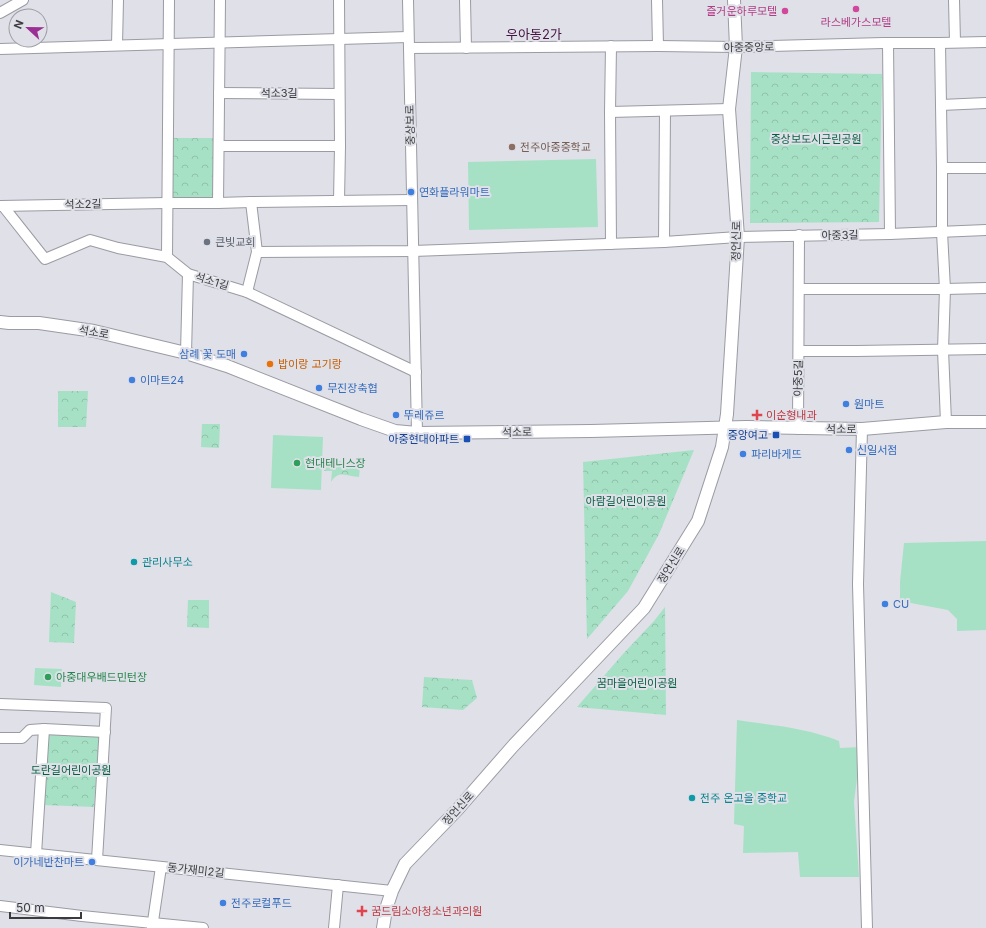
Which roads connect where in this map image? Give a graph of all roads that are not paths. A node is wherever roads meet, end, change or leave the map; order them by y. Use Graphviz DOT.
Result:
graph roads {
  1 [pos="23,0"];
  2 [pos="118,0"];
  3 [pos="169,0"];
  4 [pos="220,0"];
  5 [pos="339,0"];
  6 [pos="408,0"];
  7 [pos="466,0"];
  8 [pos="656,0"];
  9 [pos="734,0"];
  10 [pos="954,0"];
  11 [pos="0,13"];
  12 [pos="408,37"];
  13 [pos="339,39"];
  14 [pos="220,42"];
  15 [pos="955,42"];
  16 [pos="986,42"];
  17 [pos="888,43"];
  18 [pos="940,43"];
  19 [pos="168,44"];
  20 [pos="117,45"];
  21 [pos="611,46"];
  22 [pos="658,46"];
  23 [pos="736,47"];
  24 [pos="0,48"];
  25 [pos="409,48"];
  26 [pos="466,48"];
  27 [pos="219,93"];
  28 [pos="339,94"];
  29 [pos="986,103"];
  30 [pos="941,105"];
  31 [pos="729,109"];
  32 [pos="665,111"];
  33 [pos="610,112"];
  34 [pos="219,146"];
  35 [pos="340,146"];
  36 [pos="942,168"];
  37 [pos="986,168"];
  38 [pos="412,200"];
  39 [pos="339,201"];
  40 [pos="251,202"];
  41 [pos="167,203"];
  42 [pos="218,203"];
  43 [pos="1,206"];
  44 [pos="986,230"];
  45 [pos="942,232"];
  46 [pos="890,234"];
  47 [pos="799,235"];
  48 [pos="738,237"];
  49 [pos="664,242"];
  50 [pos="611,244"];
  51 [pos="413,251"];
  52 [pos="257,252"];
  53 [pos="167,257"];
  54 [pos="188,274"];
  55 [pos="986,288"];
  56 [pos="799,289"];
  57 [pos="945,289"];
  58 [pos="247,292"];
  59 [pos="0,322"];
  60 [pos="986,349"];
  61 [pos="943,350"];
  62 [pos="799,351"];
  63 [pos="186,353"];
  64 [pos="416,372"];
  65 [pos="946,422"];
  66 [pos="986,422"];
  67 [pos="725,428"];
  68 [pos="798,428"];
  69 [pos="862,429"];
  70 [pos="417,433"];
  71 [pos="0,704"];
  72 [pos="44,729"];
  73 [pos="105,732"];
  74 [pos="0,738"];
  75 [pos="0,850"];
  76 [pos="36,854"];
  77 [pos="97,860"];
  78 [pos="161,867"];
  79 [pos="338,885"];
  80 [pos="392,891"];
  81 [pos="0,906"];
  82 [pos="153,926"];
  83 [pos="203,928"];
  84 [pos="334,928"];
  85 [pos="383,928"];
  86 [pos="867,928"];
  1 -- 11 [label="street"];
  2 -- 20 [label="street"];
  3 -- 19 [label="street"];
  4 -- 14 [label="street"];
  5 -- 13 [label="street"];
  6 -- 12 [label="street, 중상보로"];
  7 -- 26 [label="street"];
  8 -- 22 [label="street"];
  9 -- 23 [label="street, 정언신로"];
  10 -- 15 [label="street"];
  12 -- 13 [label="street"];
  12 -- 25 [label="street, 중상보로"];
  13 -- 14 [label="street"];
  13 -- 28 [label="street"];
  14 -- 19 [label="street"];
  14 -- 27 [label="street"];
  15 -- 16 [label="street, 아중중앙로"];
  15 -- 18 [label="street, 아중중앙로"];
  17 -- 18 [label="street, 아중중앙로"];
  17 -- 23 [label="street, 아중중앙로"];
  17 -- 46 [label="street"];
  18 -- 30 [label="street"];
  19 -- 20 [label="street"];
  19 -- 41 [label="street"];
  20 -- 24 [label="street"];
  21 -- 22 [label="street, 아중중앙로"];
  21 -- 26 [label="street, 아중중앙로"];
  21 -- 33 [label="street"];
  22 -- 23 [label="street, 아중중앙로"];
  23 -- 31 [label="street, 정언신로"];
  25 -- 26 [label="street, 아중중앙로"];
  25 -- 38 [label="street, 중상보로"];
  27 -- 28 [label="street, 석소3길"];
  27 -- 34 [label="street"];
  28 -- 35 [label="street"];
  29 -- 30 [label="street"];
  30 -- 36 [label="street"];
  31 -- 32 [label="street"];
  31 -- 48 [label="street, 정언신로"];
  32 -- 33 [label="street"];
  32 -- 49 [label="street"];
  33 -- 50 [label="street"];
  34 -- 35 [label="street"];
  34 -- 42 [label="street"];
  35 -- 39 [label="street"];
  36 -- 37 [label="street"];
  36 -- 45 [label="street"];
  38 -- 39 [label="street, 석소2길"];
  38 -- 51 [label="street, 중상보로"];
  39 -- 40 [label="street, 석소2길"];
  40 -- 42 [label="street, 석소2길"];
  40 -- 52 [label="street"];
  41 -- 42 [label="street, 석소2길"];
  41 -- 43 [label="street, 석소2길"];
  41 -- 53 [label="street"];
  43 -- 53 [label="street, 석소1길"];
  44 -- 45 [label="street, 아중3길"];
  45 -- 46 [label="street, 아중3길"];
  45 -- 57 [label="street"];
  46 -- 47 [label="street, 아중3길"];
  47 -- 48 [label="street, 아중3길"];
  47 -- 56 [label="street, 아중5길"];
  48 -- 49 [label="street, 아중3길"];
  48 -- 67 [label="street, 정언신로"];
  49 -- 50 [label="street, 아중3길"];
  50 -- 51 [label="street, 아중3길"];
  51 -- 52 [label="street"];
  51 -- 64 [label="street, 중상보로"];
  52 -- 58 [label="street"];
  53 -- 54 [label="street, 석소1길"];
  54 -- 58 [label="street, 석소1길"];
  54 -- 63 [label="street"];
  55 -- 57 [label="street"];
  56 -- 57 [label="street"];
  56 -- 62 [label="street, 아중5길"];
  57 -- 61 [label="street"];
  58 -- 64 [label="street, 석소1길"];
  59 -- 63 [label="street, 석소로"];
  60 -- 61 [label="street"];
  61 -- 62 [label="street, 아중5길"];
  61 -- 65 [label="street"];
  62 -- 68 [label="street, 아중5길"];
  63 -- 70 [label="street, 석소로"];
  64 -- 70 [label="street, 중상보로"];
  65 -- 66 [label="street, 석소로"];
  65 -- 69 [label="street, 석소로"];
  67 -- 68 [label="street, 석소로"];
  67 -- 70 [label="street, 석소로"];
  67 -- 80 [label="street, 정언신로"];
  68 -- 69 [label="street, 석소로"];
  69 -- 86 [label="street, 석소로"];
  71 -- 73 [label="street"];
  72 -- 73 [label="street"];
  72 -- 74 [label="street"];
  72 -- 76 [label="street"];
  73 -- 77 [label="street"];
  75 -- 76 [label="street, 동가재미2길"];
  76 -- 77 [label="street, 동가재미2길"];
  77 -- 78 [label="street, 동가재미2길"];
  78 -- 79 [label="street, 동가재미2길"];
  78 -- 82 [label="street"];
  79 -- 80 [label="street, 동가재미2길"];
  79 -- 84 [label="street"];
  80 -- 85 [label="street, 정언신로"];
  81 -- 82 [label="street"];
  82 -- 83 [label="street"];
}
